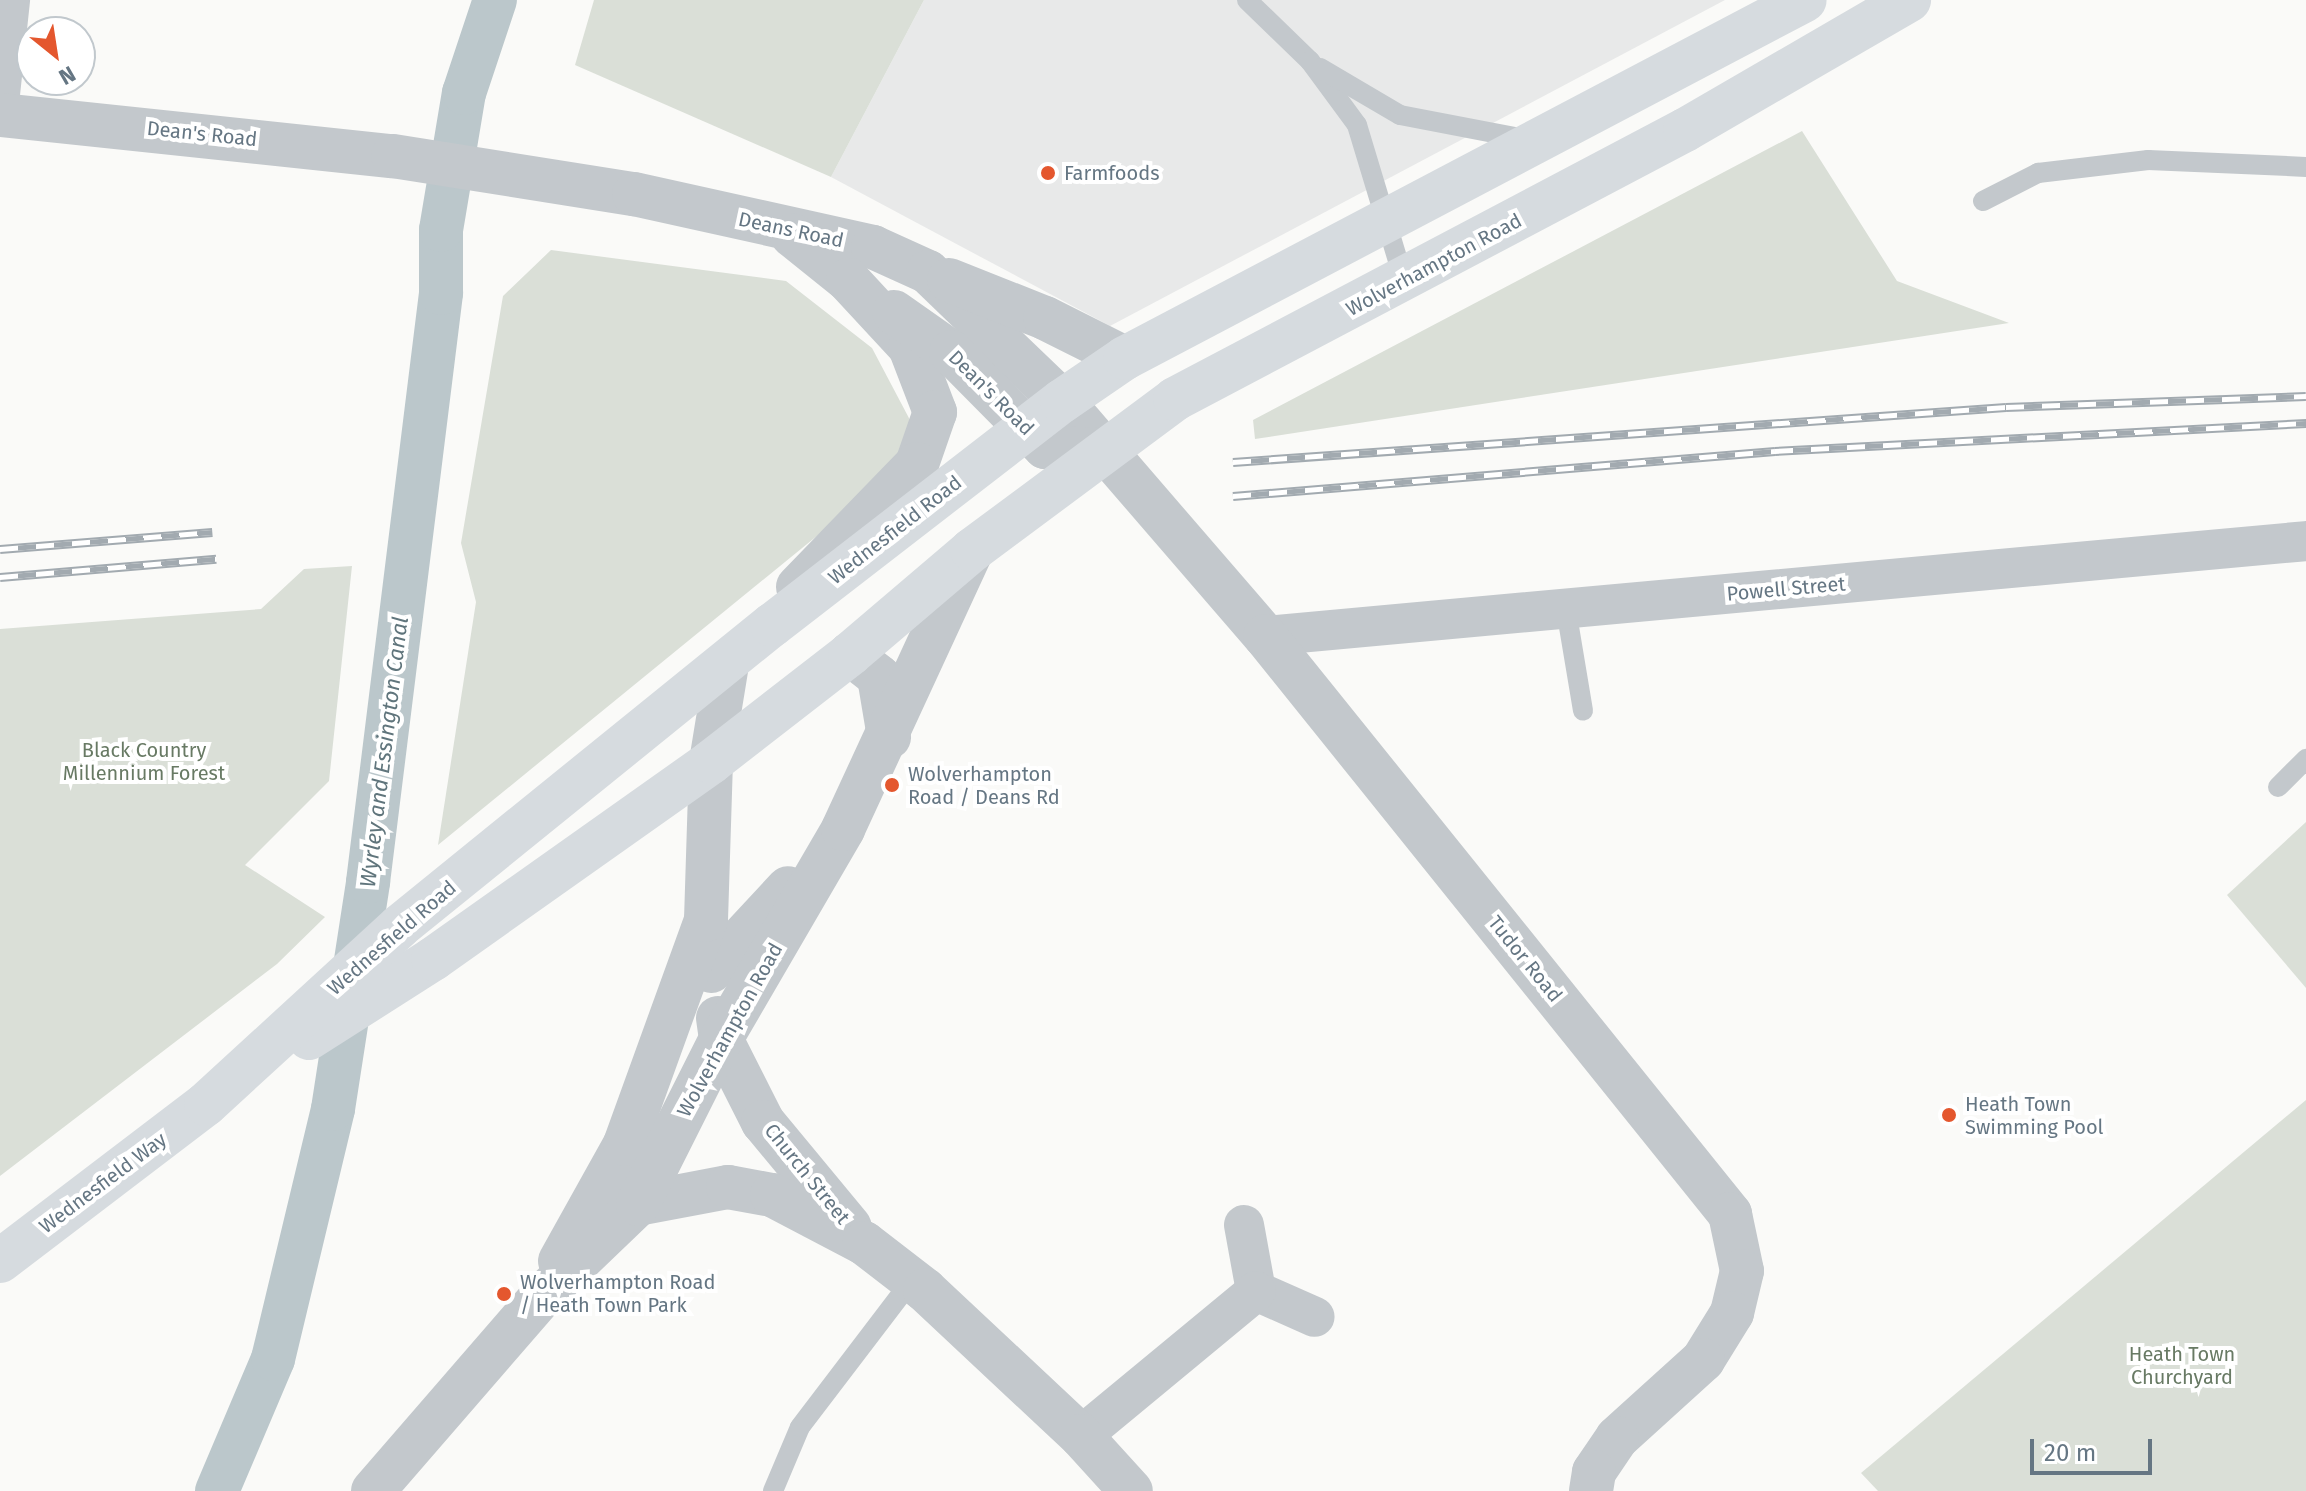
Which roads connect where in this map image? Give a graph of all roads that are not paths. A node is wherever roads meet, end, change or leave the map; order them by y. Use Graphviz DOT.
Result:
graph roads {
  1 [pos="10,0"];
  2 [pos="1247,0"];
  3 [pos="1805,0"];
  4 [pos="1909,0"];
  5 [pos="1310,61"];
  6 [pos="0,94"];
  7 [pos="0,115"];
  8 [pos="1538,140"];
  9 [pos="403,158"];
  10 [pos="2306,167"];
  11 [pos="1983,201"];
  12 [pos="1387,219"];
  13 [pos="787,231"];
  14 [pos="928,272"];
  15 [pos="848,280"];
  16 [pos="1404,281"];
  17 [pos="1125,358"];
  18 [pos="1062,401"];
  19 [pos="1025,429"];
  20 [pos="1103,450"];
  21 [pos="2306,541"];
  22 [pos="972,550"];
  23 [pos="1566,609"];
  24 [pos="772,625"];
  25 [pos="1265,636"];
  26 [pos="850,654"];
  27 [pos="727,664"];
  28 [pos="1583,711"];
  29 [pos="889,737"];
  30 [pos="2306,759"];
  31 [pos="711,762"];
  32 [pos="2278,787"];
  33 [pos="843,829"];
  34 [pos="706,920"];
  35 [pos="711,971"];
  36 [pos="721,1039"];
  37 [pos="266,1058"];
  38 [pos="206,1104"];
  39 [pos="638,1204"];
  40 [pos="1244,1225"];
  41 [pos="864,1243"];
  42 [pos="0,1261"];
  43 [pos="912,1280"];
  44 [pos="1256,1291"];
  45 [pos="540,1298"];
  46 [pos="1315,1317"];
  47 [pos="1081,1436"];
  48 [pos="373,1491"];
  49 [pos="773,1491"];
  50 [pos="1131,1491"];
  51 [pos="1591,1491"];
  1 -- 6 [label="street"];
  2 -- 5 [label="lane"];
  3 -- 8 [label="main road"];
  4 -- 16 [label="main road, Wolverhampton Road"];
  5 -- 8 [label="lane"];
  5 -- 12 [label="lane"];
  7 -- 9 [label="street, Dean's Road"];
  8 -- 12 [label="main road"];
  9 -- 13 [label="street, Deans Road"];
  10 -- 11 [label="lane"];
  12 -- 16 [label="lane"];
  12 -- 17 [label="main road"];
  13 -- 14 [label="street, Deans Road"];
  13 -- 15 [label="street, Dean's Road"];
  14 -- 17 [label="street"];
  14 -- 18 [label="street, Deans Road"];
  15 -- 19 [label="street, Dean's Road"];
  15 -- 24 [label="street, Dean's Road"];
  16 -- 20 [label="main road, Wolverhampton Road"];
  17 -- 18 [label="main road"];
  18 -- 19 [label="main road, Wednesfield Road"];
  18 -- 20 [label="street, Deans Road"];
  19 -- 20 [label="street, Dean's Road"];
  19 -- 24 [label="main road, Wednesfield Road"];
  20 -- 22 [label="main road, Wolverhampton Road"];
  20 -- 25 [label="street, Tudor Road"];
  21 -- 23 [label="street, Powell Street"];
  22 -- 26 [label="main road, Wolverhampton Road"];
  22 -- 29 [label="street, Wolverhampton Road"];
  23 -- 25 [label="street, Powell Street"];
  23 -- 28 [label="lane"];
  24 -- 27 [label="main road, Wednesfield Road"];
  25 -- 51 [label="street, Tudor Road"];
  26 -- 29 [label="street"];
  26 -- 31 [label="main road, Wolverhampton Road"];
  27 -- 31 [label="street, Wolverhampton Road"];
  27 -- 37 [label="main road, Wednesfield Road"];
  29 -- 33 [label="street, Wolverhampton Road"];
  30 -- 32 [label="lane"];
  31 -- 34 [label="street, Wolverhampton Road"];
  31 -- 37 [label="main road, Wednesfield Road"];
  33 -- 35 [label="street"];
  33 -- 36 [label="street, Wolverhampton Road"];
  34 -- 35 [label="street, Church Street"];
  34 -- 45 [label="street, Wolverhampton Road"];
  35 -- 36 [label="street, Church Street"];
  36 -- 39 [label="street, Wolverhampton Road"];
  36 -- 41 [label="street, Church Street"];
  37 -- 38 [label="main road, Wednesfield Road"];
  38 -- 42 [label="main road, Wednesfield Way"];
  39 -- 41 [label="street, Church Street"];
  39 -- 45 [label="street, Wolverhampton Road"];
  40 -- 44 [label="street"];
  41 -- 43 [label="street, Church Street"];
  43 -- 47 [label="street, Church Street"];
  43 -- 49 [label="lane"];
  44 -- 46 [label="street"];
  44 -- 47 [label="street"];
  45 -- 48 [label="street, Wolverhampton Road"];
  47 -- 50 [label="street, Church Street"];
}
